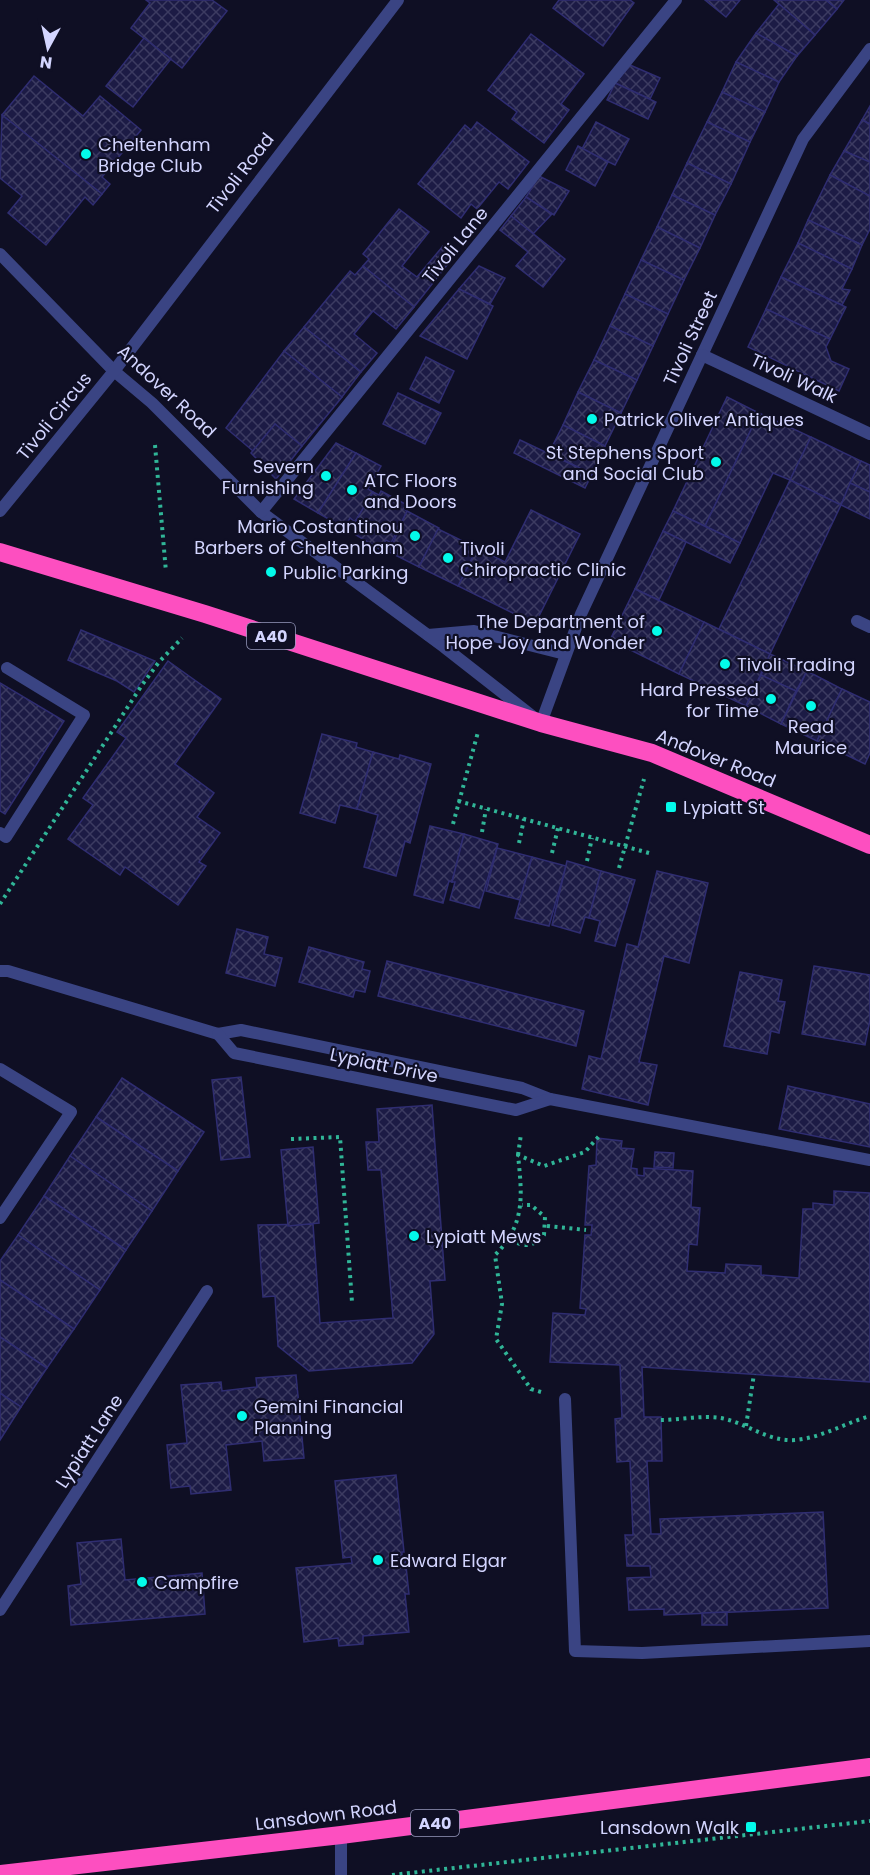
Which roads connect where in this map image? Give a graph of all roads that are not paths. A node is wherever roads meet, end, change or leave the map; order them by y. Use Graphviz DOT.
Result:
graph roads {
  1 [pos="398,0"];
  2 [pos="676,0"];
  3 [pos="870,49"];
  4 [pos="0,254"];
  5 [pos="702,355"];
  6 [pos="114,371"];
  7 [pos="870,434"];
  8 [pos="0,511"];
  9 [pos="261,512"];
  10 [pos="0,552"];
  11 [pos="857,621"];
  12 [pos="870,627"];
  13 [pos="428,635"];
  14 [pos="565,654"];
  15 [pos="7,668"];
  16 [pos="541,723"];
  17 [pos="0,833"];
  18 [pos="870,845"];
  19 [pos="0,971"];
  20 [pos="218,1034"];
  21 [pos="0,1069"];
  22 [pos="550,1099"];
  23 [pos="870,1160"];
  24 [pos="0,1218"];
  25 [pos="207,1291"];
  26 [pos="565,1399"];
  27 [pos="0,1610"];
  28 [pos="870,1641"];
  29 [pos="870,1767"];
  30 [pos="341,1834"];
  31 [pos="0,1874"];
  32 [pos="341,1875"];
  1 -- 6 [label="street, Tivoli Road"];
  2 -- 9 [label="street, Tivoli Lane"];
  3 -- 5 [label="street, Tivoli Street"];
  4 -- 6 [label="street, Andover Road"];
  5 -- 7 [label="street, Tivoli Walk"];
  5 -- 14 [label="street, Tivoli Street"];
  6 -- 8 [label="street, Tivoli Circus"];
  6 -- 9 [label="street, Andover Road"];
  9 -- 13 [label="street, Andover Road"];
  10 -- 16 [label="highway, Andover Road / A40"];
  11 -- 12 [label="street"];
  13 -- 14 [label="street"];
  13 -- 16 [label="street, Andover Road"];
  14 -- 16 [label="street, Tivoli Street"];
  15 -- 17 [label="street"];
  16 -- 18 [label="highway, Andover Road / A40"];
  19 -- 20 [label="street, Lypiatt Drive"];
  20 -- 22 [label="street, Lypiatt Drive"];
  20 -- 22 [label="street, Lypiatt Drive"];
  21 -- 24 [label="street"];
  22 -- 23 [label="street, Lypiatt Drive"];
  25 -- 27 [label="street, Lypiatt Lane"];
  26 -- 28 [label="street"];
  29 -- 30 [label="highway, Lansdown Road / A40"];
  30 -- 31 [label="highway, Lansdown Road / A40"];
  30 -- 32 [label="street"];
}
